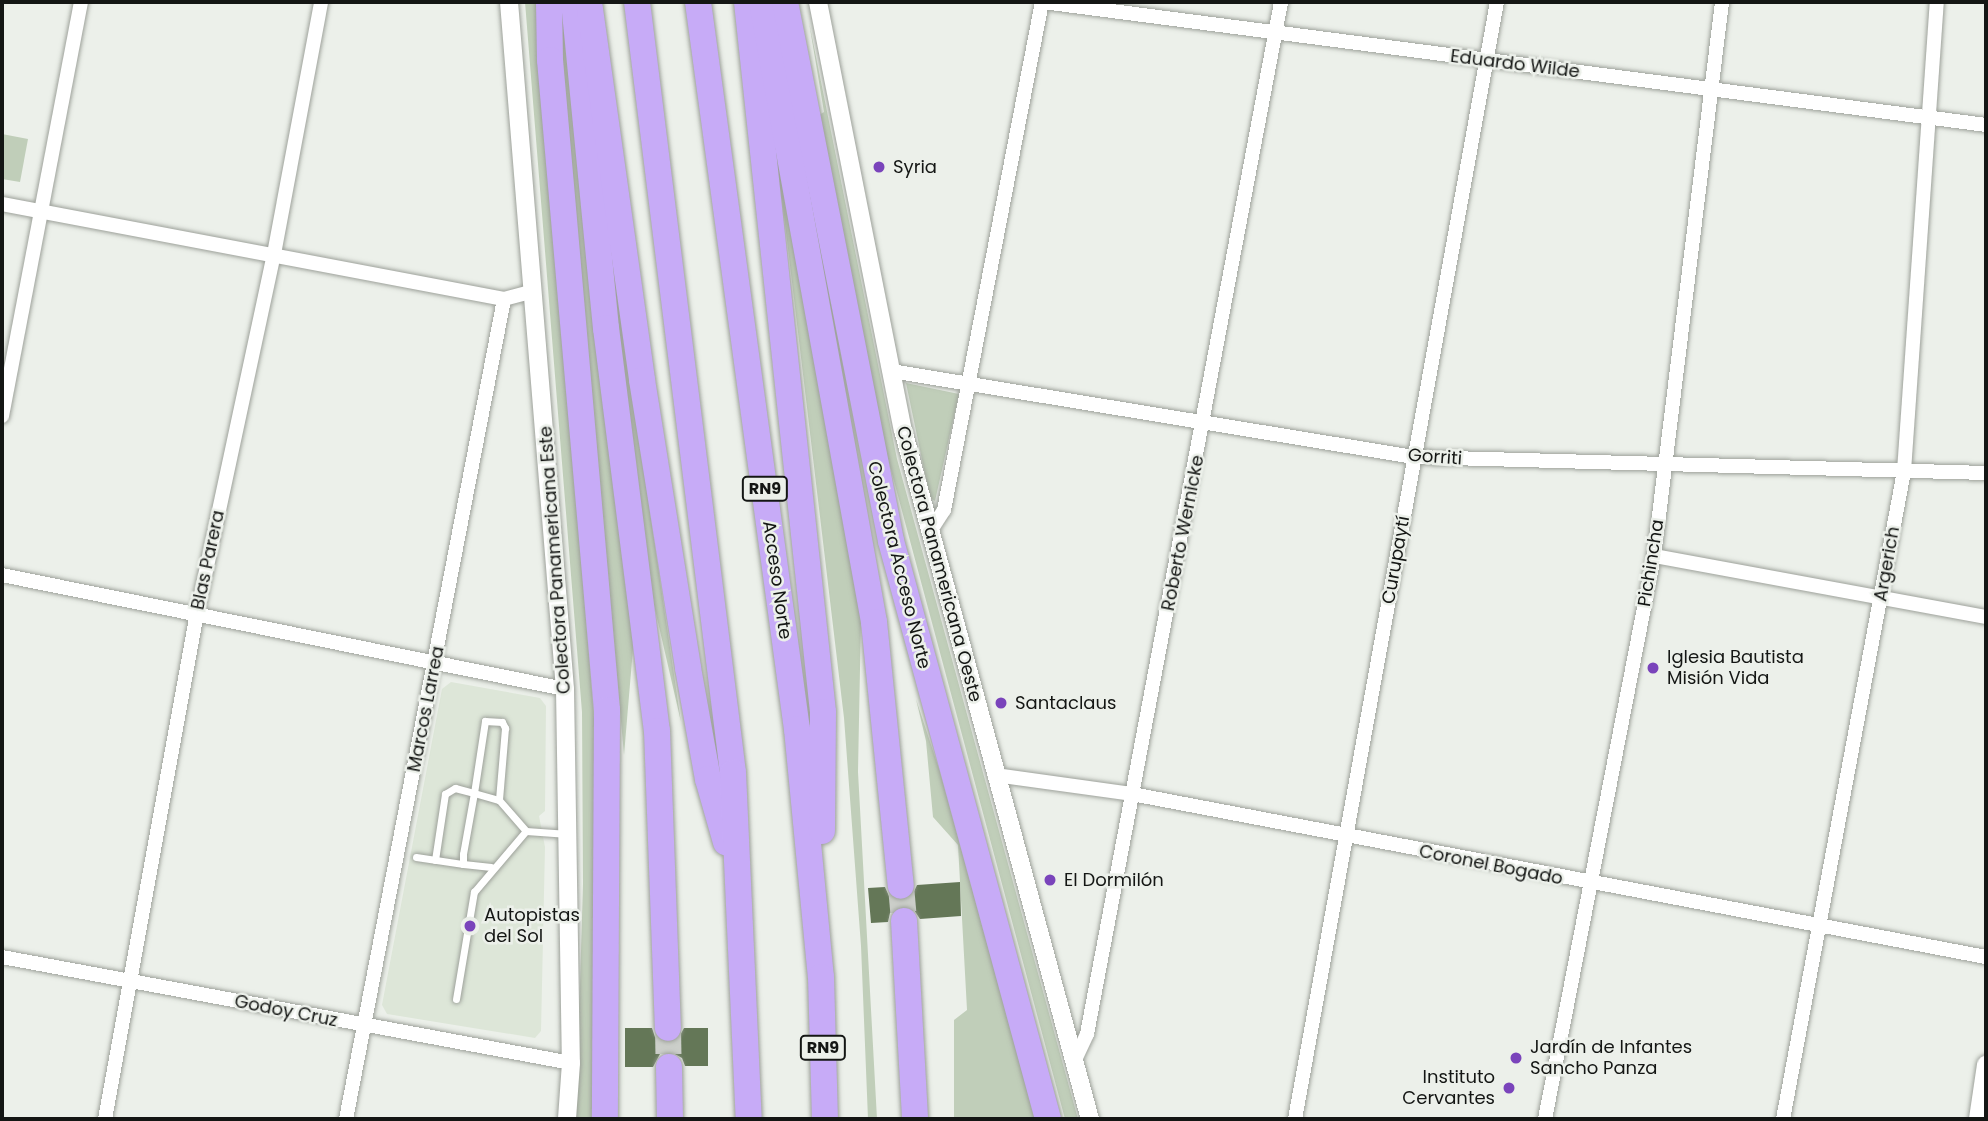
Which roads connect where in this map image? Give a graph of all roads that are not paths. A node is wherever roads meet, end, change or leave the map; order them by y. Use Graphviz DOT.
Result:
graph roads {
  1 [pos="81,2"];
  2 [pos="321,2"];
  3 [pos="509,2"];
  4 [pos="549,2"];
  5 [pos="574,2"];
  6 [pos="589,2"];
  7 [pos="637,2"];
  8 [pos="698,2"];
  9 [pos="785,2"];
  10 [pos="818,2"];
  11 [pos="1043,2"];
  12 [pos="1281,2"];
  13 [pos="1497,2"];
  14 [pos="1722,2"];
  15 [pos="1937,2"];
  16 [pos="752,8"];
  17 [pos="1275,35"];
  18 [pos="1486,61"];
  19 [pos="1712,91"];
  20 [pos="1931,116"];
  21 [pos="1986,125"];
  22 [pos="2,204"];
  23 [pos="41,211"];
  24 [pos="274,254"];
  25 [pos="534,290"];
  26 [pos="504,299"];
  27 [pos="891,371"];
  28 [pos="967,385"];
  29 [pos="2,416"];
  30 [pos="1204,423"];
  31 [pos="1414,457"];
  32 [pos="1666,467"];
  33 [pos="1904,471"];
  34 [pos="1986,473"];
  35 [pos="929,533"];
  36 [pos="1654,556"];
  37 [pos="2,575"];
  38 [pos="1881,598"];
  39 [pos="197,613"];
  40 [pos="1986,617"];
  41 [pos="435,663"];
  42 [pos="565,689"];
  43 [pos="995,775"];
  44 [pos="474,793"];
  45 [pos="1132,794"];
  46 [pos="499,800"];
  47 [pos="526,831"];
  48 [pos="569,834"];
  49 [pos="1346,835"];
  50 [pos="416,857"];
  51 [pos="435,860"];
  52 [pos="463,864"];
  53 [pos="491,867"];
  54 [pos="1591,885"];
  55 [pos="901,886"];
  56 [pos="739,887"];
  57 [pos="904,921"];
  58 [pos="1819,927"];
  59 [pos="2,957"];
  60 [pos="1986,957"];
  61 [pos="821,977"];
  62 [pos="131,981"];
  63 [pos="456,999"];
  64 [pos="364,1027"];
  65 [pos="668,1028"];
  66 [pos="1074,1062"];
  67 [pos="571,1063"];
  68 [pos="1986,1065"];
  69 [pos="669,1066"];
  70 [pos="915,1118"];
  71 [pos="105,1119"];
  72 [pos="346,1119"];
  73 [pos="567,1119"];
  74 [pos="605,1119"];
  75 [pos="670,1119"];
  76 [pos="750,1119"];
  77 [pos="825,1119"];
  78 [pos="1048,1119"];
  79 [pos="1090,1119"];
  80 [pos="1295,1119"];
  81 [pos="1545,1119"];
  82 [pos="1783,1119"];
  83 [pos="1978,1119"];
  1 -- 23 [label="street"];
  2 -- 24 [label="street, Blas Parera"];
  3 -- 25 [label="street, Colectora Panamericana Este"];
  4 -- 74 [label="highway"];
  5 -- 65 [label="highway"];
  6 -- 56 [label="highway"];
  7 -- 56 [label="highway"];
  8 -- 61 [label="highway, Acceso Norte / RN9"];
  9 -- 78 [label="highway, Colectora Acceso Norte"];
  10 -- 27 [label="street, Colectora Panamericana Oeste"];
  11 -- 17 [label="street, Eduardo Wilde"];
  11 -- 28 [label="street"];
  12 -- 17 [label="street, Roberto Wernicke"];
  13 -- 18 [label="street, Curupaytí"];
  14 -- 19 [label="street, Pichincha"];
  15 -- 20 [label="street, Argerich"];
  16 -- 55 [label="highway"];
  16 -- 61 [label="highway"];
  17 -- 18 [label="street, Eduardo Wilde"];
  17 -- 30 [label="street, Roberto Wernicke"];
  18 -- 19 [label="street, Eduardo Wilde"];
  18 -- 31 [label="street, Curupaytí"];
  19 -- 20 [label="street, Eduardo Wilde"];
  19 -- 32 [label="street, Pichincha"];
  20 -- 21 [label="street, Eduardo Wilde"];
  20 -- 33 [label="street, Argerich"];
  22 -- 23 [label="street"];
  23 -- 24 [label="street"];
  23 -- 29 [label="street"];
  24 -- 26 [label="street"];
  24 -- 39 [label="street, Blas Parera"];
  25 -- 26 [label="street"];
  25 -- 42 [label="street, Colectora Panamericana Este"];
  26 -- 41 [label="street, Marcos Larrea"];
  27 -- 28 [label="street, Gorriti"];
  27 -- 35 [label="street, Colectora Panamericana Oeste"];
  28 -- 30 [label="street, Gorriti"];
  28 -- 35 [label="street"];
  30 -- 31 [label="street, Gorriti"];
  30 -- 45 [label="street, Roberto Wernicke"];
  31 -- 32 [label="street, Gorriti"];
  31 -- 49 [label="street, Curupaytí"];
  32 -- 33 [label="street, Gorriti"];
  32 -- 36 [label="street, Pichincha"];
  33 -- 34 [label="street, Gorriti"];
  33 -- 38 [label="street, Argerich"];
  35 -- 43 [label="street, Colectora Panamericana Oeste"];
  36 -- 38 [label="street"];
  36 -- 54 [label="street, Pichincha"];
  37 -- 39 [label="street"];
  38 -- 40 [label="street"];
  38 -- 58 [label="street, Argerich"];
  39 -- 41 [label="street"];
  39 -- 62 [label="street, Blas Parera"];
  41 -- 42 [label="street"];
  41 -- 64 [label="street, Marcos Larrea"];
  42 -- 48 [label="street, Colectora Panamericana Este"];
  43 -- 45 [label="street, Coronel Bogado"];
  43 -- 66 [label="street, Colectora Panamericana Oeste"];
  44 -- 46 [label="lane"];
  44 -- 46 [label="lane"];
  44 -- 51 [label="lane"];
  44 -- 52 [label="lane"];
  45 -- 49 [label="street, Coronel Bogado"];
  45 -- 66 [label="street, Roberto Wernicke"];
  46 -- 47 [label="lane"];
  47 -- 48 [label="lane"];
  47 -- 53 [label="lane"];
  48 -- 67 [label="street, Colectora Panamericana Este"];
  49 -- 54 [label="street, Coronel Bogado"];
  49 -- 80 [label="street, Curupaytí"];
  50 -- 51 [label="lane"];
  51 -- 52 [label="lane"];
  52 -- 53 [label="lane"];
  53 -- 63 [label="lane"];
  54 -- 58 [label="street, Coronel Bogado"];
  54 -- 81 [label="street, Pichincha"];
  56 -- 76 [label="highway"];
  57 -- 70 [label="highway"];
  58 -- 60 [label="street, Coronel Bogado"];
  58 -- 82 [label="street, Argerich"];
  59 -- 62 [label="street, Godoy Cruz"];
  61 -- 77 [label="highway, Acceso Norte / RN9"];
  62 -- 64 [label="street, Godoy Cruz"];
  62 -- 71 [label="street, Blas Parera"];
  64 -- 67 [label="street, Godoy Cruz"];
  64 -- 72 [label="street, Marcos Larrea"];
  66 -- 79 [label="street, Colectora Panamericana Oeste"];
  67 -- 73 [label="street, Colectora Panamericana Este"];
  68 -- 83 [label="street"];
  69 -- 75 [label="highway"];
}
